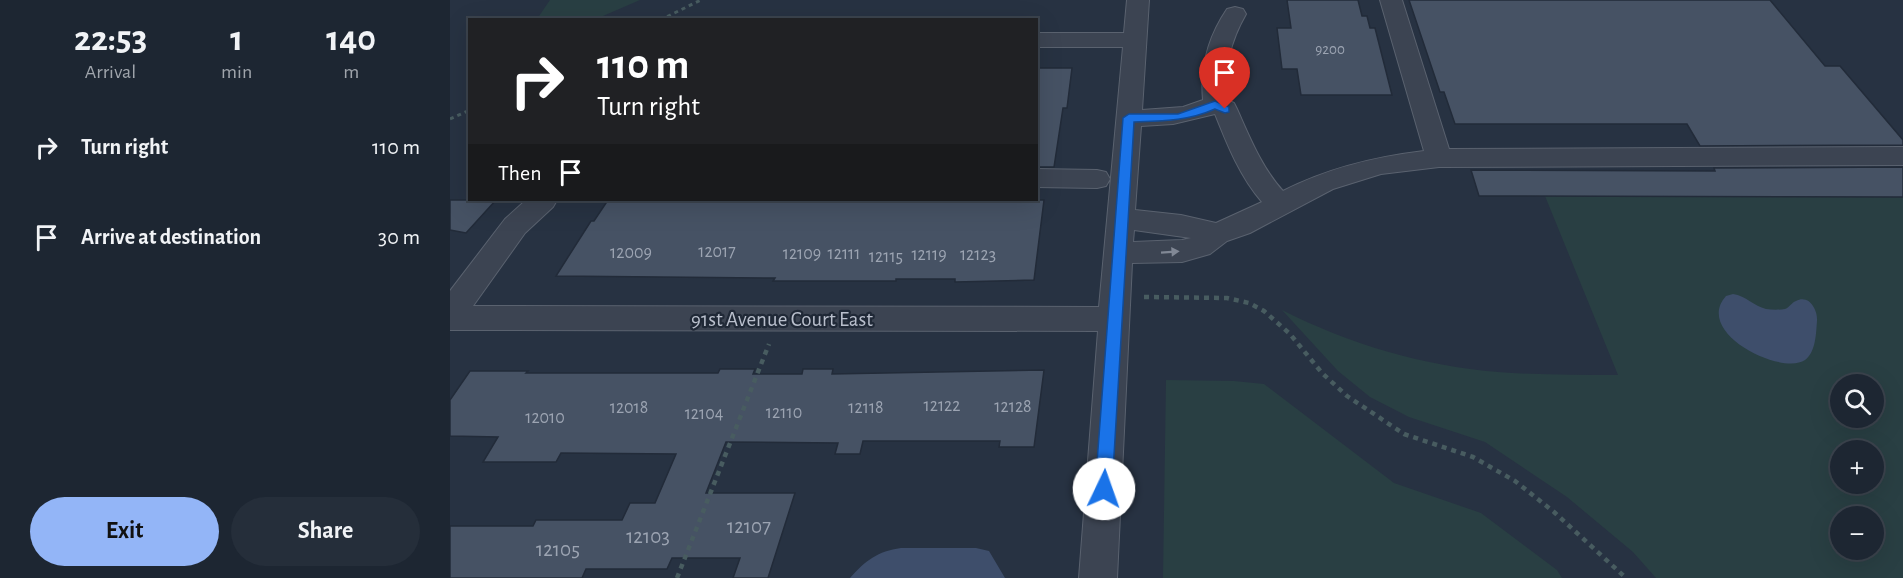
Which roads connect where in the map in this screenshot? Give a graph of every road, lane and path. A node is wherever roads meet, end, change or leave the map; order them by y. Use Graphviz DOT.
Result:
graph roads {
  1 [pos="701,0"];
  2 [pos="1138,0"];
  3 [pos="1391,0"];
  4 [pos="1235,14"];
  5 [pos="664,18"];
  6 [pos="1038,40"];
  7 [pos="1134,40"];
  8 [pos="1215,104"];
  9 [pos="468,111"];
  10 [pos="1129,118"];
  11 [pos="450,119"];
  12 [pos="1903,156"];
  13 [pos="1439,158"];
  14 [pos="1038,178"];
  15 [pos="1096,179"];
  16 [pos="542,201"];
  17 [pos="1279,204"];
  18 [pos="1120,218"];
  19 [pos="1217,234"];
  20 [pos="1118,254"];
  21 [pos="1134,297"];
  22 [pos="450,316"];
  23 [pos="1114,319"];
  24 [pos="770,341"];
  25 [pos="677,578"];
  26 [pos="1098,578"];
  27 [pos="1626,578"];
  1 -- 5 [label="path"];
  2 -- 7 [label="street"];
  3 -- 13 [label="street"];
  4 -- 8 [label="street"];
  6 -- 7 [label="street"];
  7 -- 10 [label="street"];
  8 -- 10 [label="street"];
  8 -- 17 [label="street"];
  9 -- 11 [label="path"];
  10 -- 18 [label="street"];
  12 -- 13 [label="street"];
  13 -- 17 [label="street"];
  14 -- 15 [label="street"];
  16 -- 22 [label="street"];
  17 -- 19 [label="street"];
  18 -- 19 [label="street"];
  18 -- 20 [label="street"];
  20 -- 19 [label="street, one-way"];
  20 -- 23 [label="street"];
  21 -- 27 [label="path"];
  22 -- 23 [label="street, 91st Avenue Court East"];
  23 -- 26 [label="street"];
  24 -- 25 [label="path"];
}
